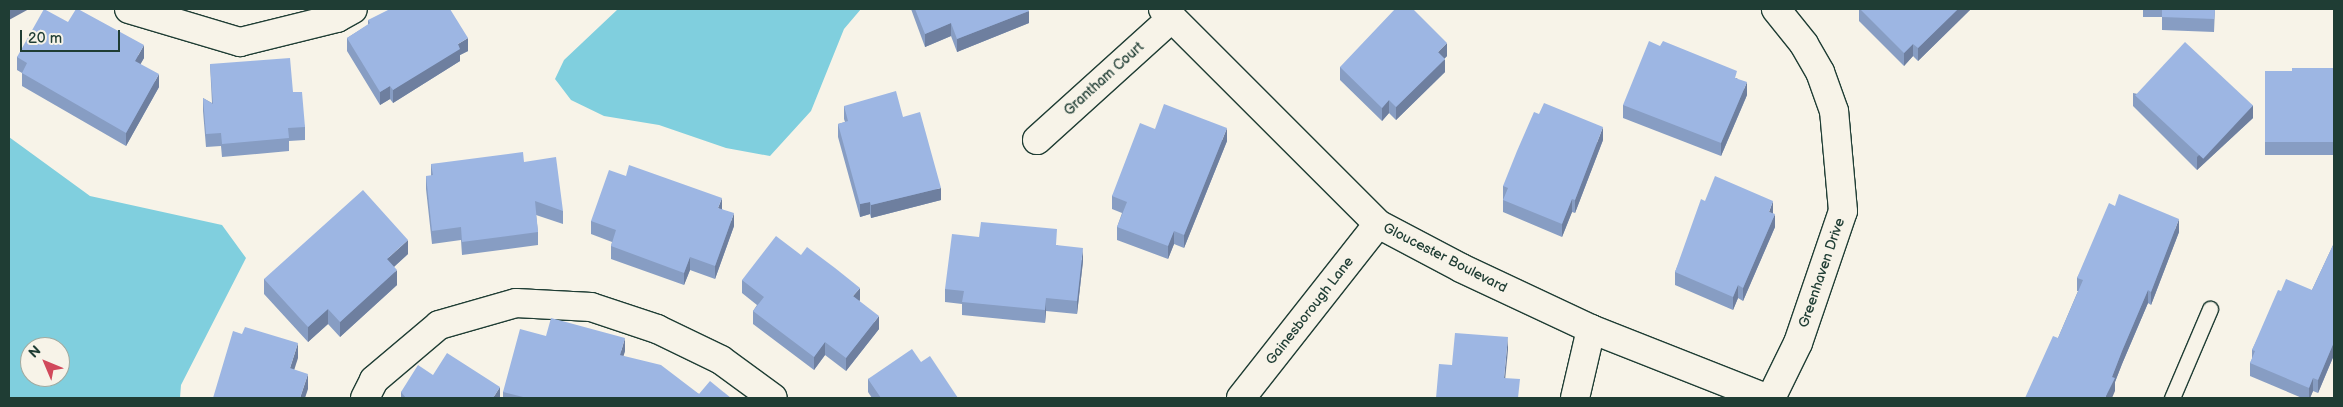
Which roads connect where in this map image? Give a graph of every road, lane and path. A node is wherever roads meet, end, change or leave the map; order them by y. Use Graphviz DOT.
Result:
graph roads {
  1 [pos="129,9"];
  2 [pos="353,9"];
  3 [pos="1777,9"];
  4 [pos="1167,13"];
  5 [pos="1037,140"];
  6 [pos="1378,224"];
  7 [pos="2210,310"];
  8 [pos="1591,329"];
  9 [pos="365,398"];
  10 [pos="774,398"];
  11 [pos="1241,398"];
  12 [pos="1576,398"];
  13 [pos="1766,398"];
  14 [pos="1771,398"];
  15 [pos="2172,398"];
  1 -- 2 [label="street"];
  3 -- 14 [label="street, Greenhaven Drive"];
  4 -- 5 [label="street, Grantham Court"];
  4 -- 6 [label="street, Gloucester Boulevard"];
  6 -- 8 [label="street, Gloucester Boulevard"];
  6 -- 11 [label="street, Gainesborough Lane"];
  7 -- 15 [label="lane"];
  8 -- 12 [label="street"];
  8 -- 13 [label="street, Gloucester Boulevard"];
  9 -- 10 [label="street"];
}
